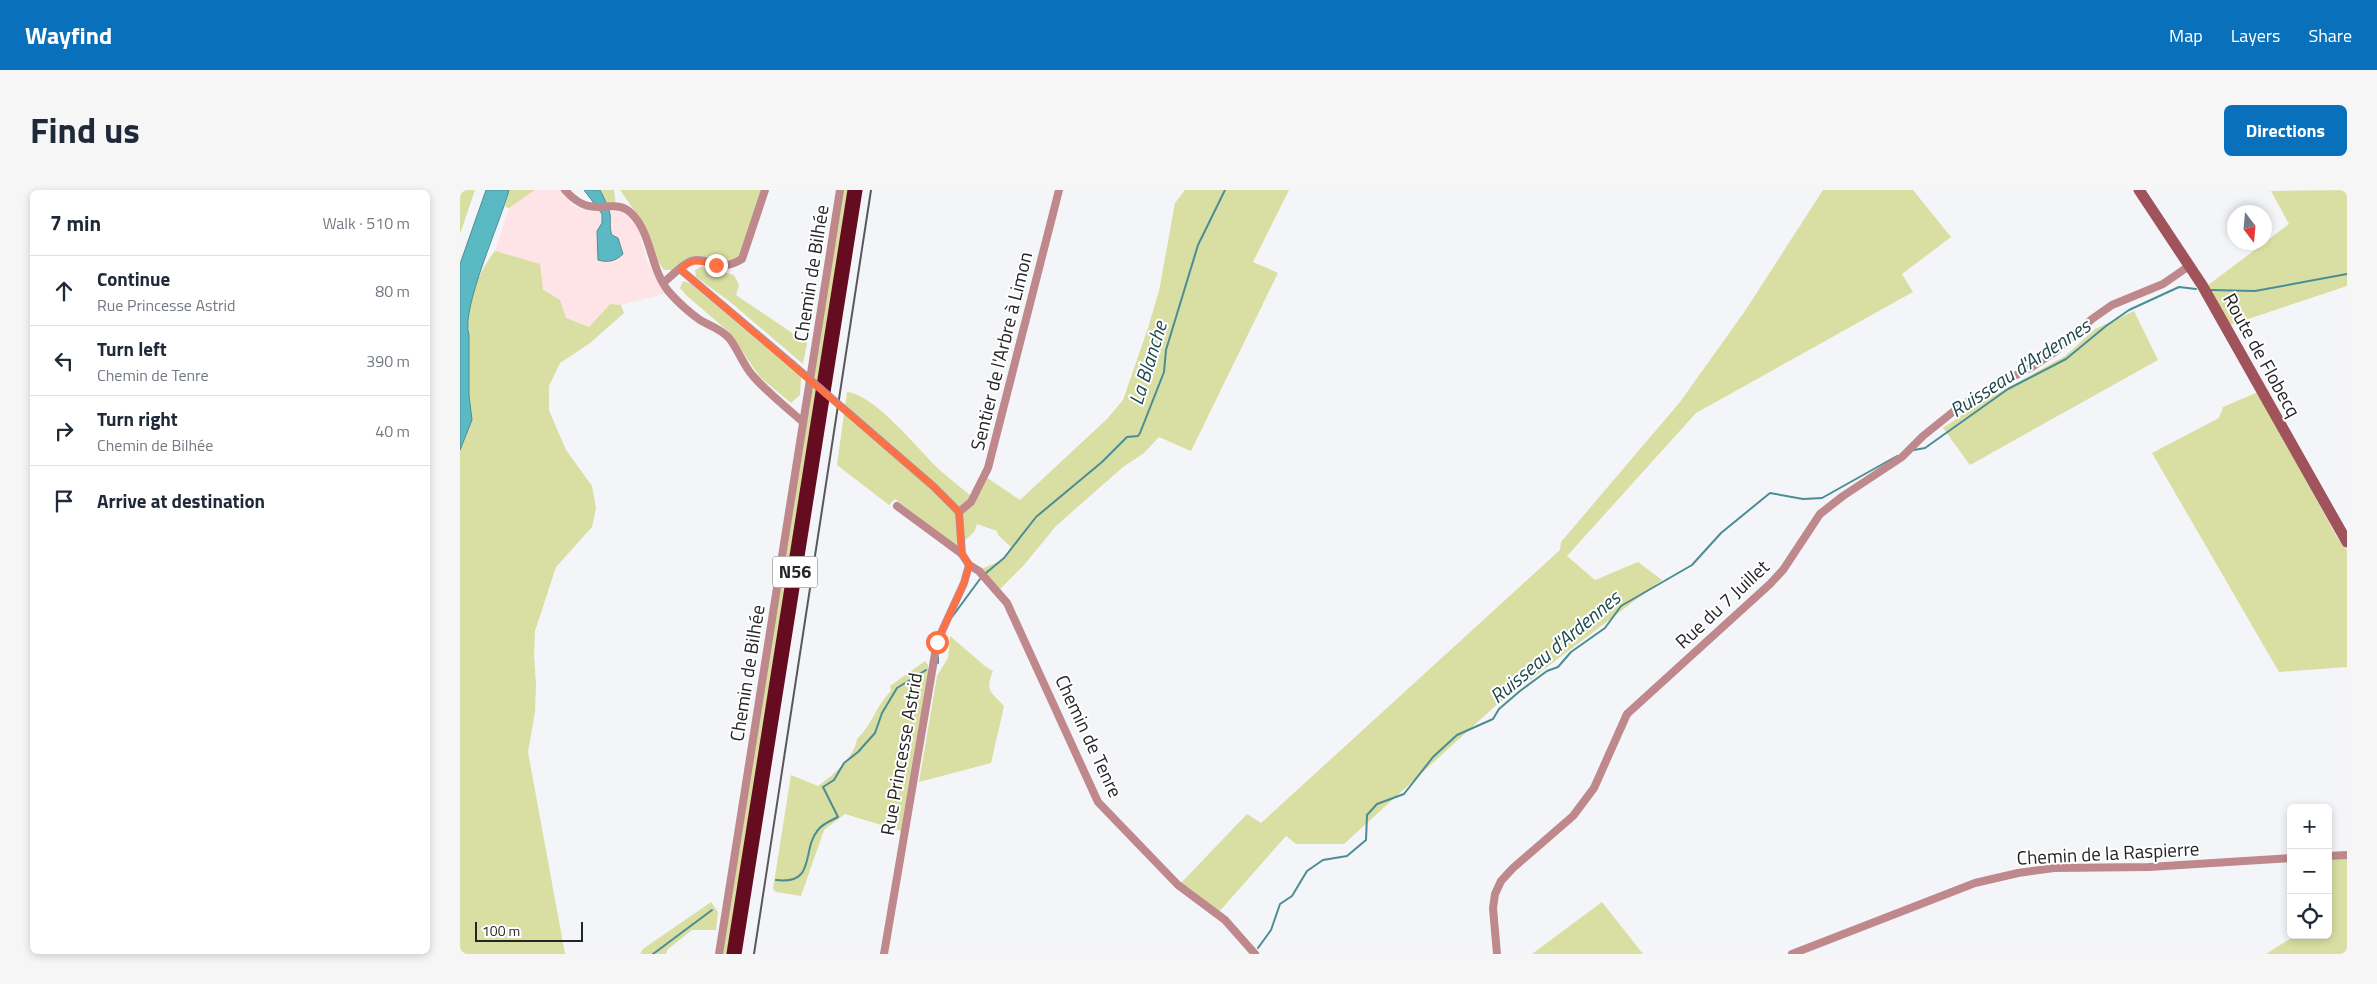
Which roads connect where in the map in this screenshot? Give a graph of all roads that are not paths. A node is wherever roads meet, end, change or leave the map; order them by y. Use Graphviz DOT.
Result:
graph roads {
  1 [pos="565,190"];
  2 [pos="765,190"];
  3 [pos="840,190"];
  4 [pos="855,190"];
  5 [pos="1059,190"];
  6 [pos="2139,190"];
  7 [pos="2189,266"];
  8 [pos="681,270"];
  9 [pos="664,282"];
  10 [pos="804,422"];
  11 [pos="897,506"];
  12 [pos="959,512"];
  13 [pos="2347,542"];
  14 [pos="962,554"];
  15 [pos="970,565"];
  16 [pos="2347,855"];
  17 [pos="2332,856"];
  18 [pos="2287,858"];
  19 [pos="719,954"];
  20 [pos="734,954"];
  21 [pos="884,954"];
  22 [pos="1255,954"];
  23 [pos="1496,954"];
  24 [pos="1792,954"];
  1 -- 9 [label="street"];
  2 -- 8 [label="street"];
  3 -- 10 [label="street, Chemin de Bilhée"];
  4 -- 20 [label="highway, N56"];
  5 -- 12 [label="street, Sentier de l'Arbre à Limon"];
  6 -- 7 [label="street, Route de Flobecq"];
  7 -- 13 [label="street, Route de Flobecq"];
  7 -- 23 [label="street, Rue du 7 Juillet"];
  8 -- 9 [label="street"];
  8 -- 12 [label="street, bridge"];
  9 -- 10 [label="street"];
  10 -- 19 [label="street, Chemin de Bilhée"];
  11 -- 14 [label="street, Chemin de Tenre"];
  12 -- 14 [label="street"];
  14 -- 15 [label="street, Chemin de Tenre"];
  15 -- 21 [label="street, Rue Princesse Astrid"];
  15 -- 22 [label="street, Chemin de Tenre"];
  16 -- 17 [label="street"];
  18 -- 24 [label="street, Chemin de la Raspierre"];
}
